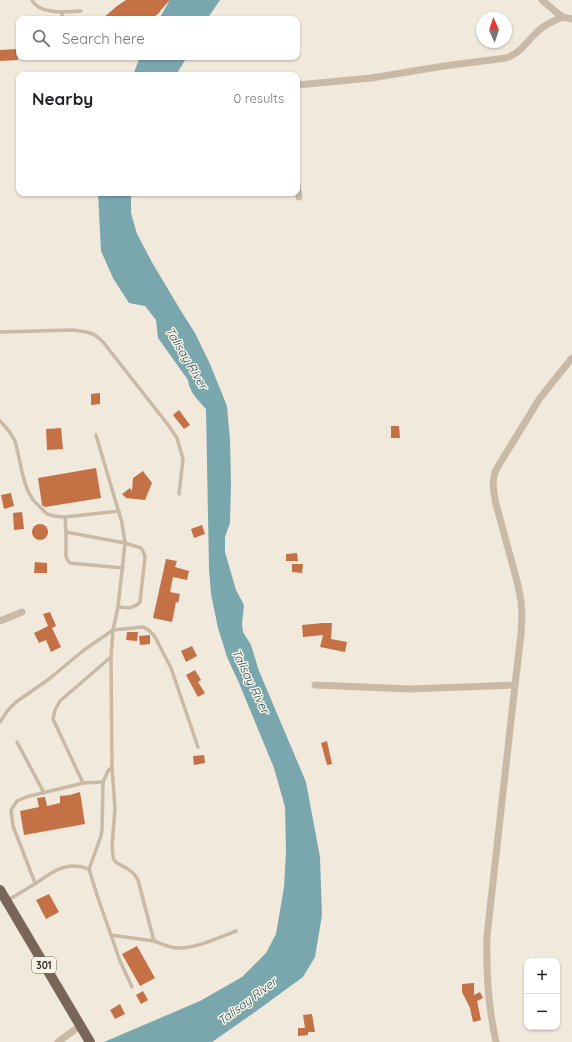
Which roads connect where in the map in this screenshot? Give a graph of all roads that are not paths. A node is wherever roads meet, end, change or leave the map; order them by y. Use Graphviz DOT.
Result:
graph roads {
  1 [pos="32,0"];
  2 [pos="542,0"];
  3 [pos="81,11"];
  4 [pos="61,12"];
  5 [pos="63,16"];
  6 [pos="562,17"];
  7 [pos="572,19"];
  8 [pos="300,85"];
  9 [pos="0,332"];
  10 [pos="572,358"];
  11 [pos="0,421"];
  12 [pos="96,435"];
  13 [pos="179,494"];
  14 [pos="119,511"];
  15 [pos="65,517"];
  16 [pos="66,532"];
  17 [pos="125,543"];
  18 [pos="123,568"];
  19 [pos="118,607"];
  20 [pos="22,612"];
  21 [pos="0,621"];
  22 [pos="113,630"];
  23 [pos="111,657"];
  24 [pos="315,685"];
  25 [pos="515,685"];
  26 [pos="0,722"];
  27 [pos="17,742"];
  28 [pos="198,747"];
  29 [pos="112,767"];
  30 [pos="103,782"];
  31 [pos="82,783"];
  32 [pos="44,793"];
  33 [pos="89,869"];
  34 [pos="35,883"];
  35 [pos="0,890"];
  36 [pos="6,901"];
  37 [pos="236,931"];
  38 [pos="111,935"];
  39 [pos="154,941"];
  40 [pos="132,987"];
  41 [pos="80,1026"];
  42 [pos="89,1041"];
  43 [pos="58,1042"];
  44 [pos="496,1042"];
  1 -- 4 [label="lane"];
  2 -- 6 [label="street"];
  3 -- 4 [label="lane"];
  4 -- 5 [label="lane"];
  6 -- 7 [label="street"];
  6 -- 8 [label="street"];
  9 -- 13 [label="lane"];
  10 -- 25 [label="street"];
  11 -- 15 [label="lane"];
  12 -- 14 [label="lane"];
  14 -- 15 [label="lane"];
  14 -- 17 [label="lane"];
  15 -- 16 [label="lane"];
  16 -- 17 [label="lane"];
  16 -- 18 [label="lane"];
  17 -- 18 [label="lane"];
  17 -- 19 [label="lane"];
  18 -- 19 [label="lane"];
  19 -- 22 [label="lane"];
  20 -- 21 [label="street"];
  22 -- 23 [label="lane"];
  22 -- 26 [label="lane"];
  22 -- 28 [label="lane"];
  23 -- 29 [label="lane"];
  23 -- 31 [label="lane"];
  24 -- 25 [label="street"];
  25 -- 44 [label="street"];
  27 -- 32 [label="lane"];
  29 -- 30 [label="lane"];
  29 -- 39 [label="lane"];
  30 -- 31 [label="lane"];
  30 -- 33 [label="lane"];
  31 -- 32 [label="lane"];
  32 -- 34 [label="lane"];
  33 -- 34 [label="lane"];
  33 -- 38 [label="lane"];
  34 -- 36 [label="lane"];
  35 -- 36 [label="main road, 301"];
  36 -- 41 [label="main road, 301"];
  37 -- 39 [label="lane"];
  38 -- 39 [label="lane"];
  38 -- 40 [label="lane"];
  41 -- 42 [label="main road, 301"];
  41 -- 43 [label="street"];
}
